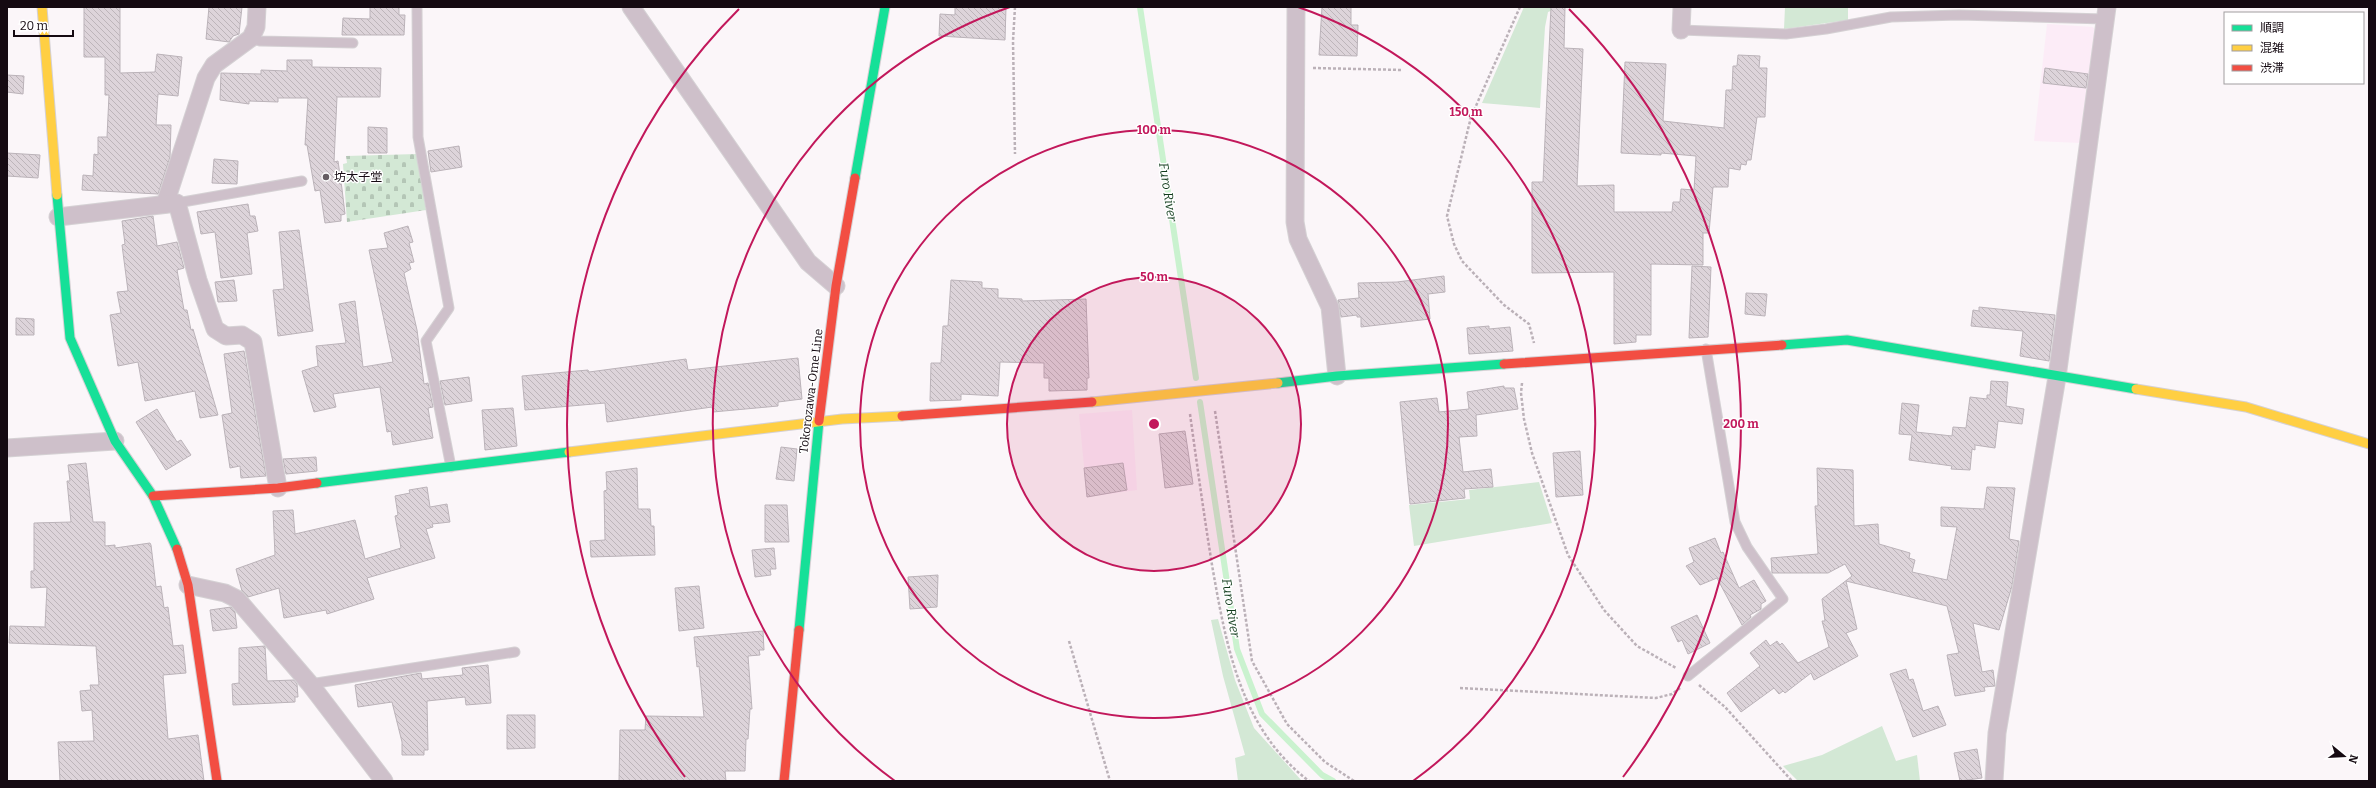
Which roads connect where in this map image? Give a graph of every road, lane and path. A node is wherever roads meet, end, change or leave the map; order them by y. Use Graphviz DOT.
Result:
graph roads {
  1 [pos="42,7"];
  2 [pos="257,7"];
  3 [pos="417,7"];
  4 [pos="631,7"];
  5 [pos="885,7"];
  6 [pos="1015,7"];
  7 [pos="1296,7"];
  8 [pos="1520,7"];
  9 [pos="1682,7"];
  10 [pos="2106,13"];
  11 [pos="1680,30"];
  12 [pos="251,38"];
  13 [pos="353,43"];
  14 [pos="1294,68"];
  15 [pos="1403,70"];
  16 [pos="1015,154"];
  17 [pos="302,181"];
  18 [pos="171,204"];
  19 [pos="58,216"];
  20 [pos="836,286"];
  21 [pos="1706,348"];
  22 [pos="1536,350"];
  23 [pos="1338,376"];
  24 [pos="2057,377"];
  25 [pos="1212,391"];
  26 [pos="1521,393"];
  27 [pos="1188,394"];
  28 [pos="819,421"];
  29 [pos="115,441"];
  30 [pos="2369,444"];
  31 [pos="7,448"];
  32 [pos="452,468"];
  33 [pos="278,488"];
  34 [pos="153,496"];
  35 [pos="188,585"];
  36 [pos="1068,641"];
  37 [pos="515,652"];
  38 [pos="1688,676"];
  39 [pos="310,684"];
  40 [pos="1460,688"];
  41 [pos="217,781"];
  42 [pos="384,781"];
  43 [pos="784,781"];
  44 [pos="1110,781"];
  45 [pos="1309,781"];
  46 [pos="1354,781"];
  47 [pos="1792,781"];
  48 [pos="1994,781"];
  1 -- 19 [label="street"];
  2 -- 12 [label="street"];
  3 -- 32 [label="lane"];
  4 -- 20 [label="street"];
  5 -- 20 [label="street, Tokorozawa-Ome Line"];
  6 -- 16 [label="path"];
  7 -- 14 [label="street"];
  8 -- 22 [label="path"];
  9 -- 11 [label="street"];
  10 -- 11 [label="lane"];
  10 -- 24 [label="street"];
  12 -- 13 [label="lane"];
  12 -- 18 [label="street"];
  14 -- 15 [label="path"];
  14 -- 23 [label="street"];
  17 -- 18 [label="lane"];
  18 -- 19 [label="street"];
  18 -- 33 [label="street"];
  19 -- 29 [label="street"];
  20 -- 28 [label="street, Tokorozawa-Ome Line"];
  21 -- 23 [label="street"];
  21 -- 24 [label="street"];
  21 -- 38 [label="lane"];
  23 -- 25 [label="street"];
  24 -- 30 [label="street"];
  24 -- 48 [label="street"];
  25 -- 27 [label="street"];
  25 -- 46 [label="path"];
  26 -- 38 [label="path"];
  27 -- 28 [label="street"];
  27 -- 45 [label="path"];
  28 -- 32 [label="street"];
  28 -- 43 [label="street, Tokorozawa-Ome Line"];
  29 -- 31 [label="street"];
  29 -- 34 [label="street"];
  32 -- 33 [label="street"];
  33 -- 34 [label="street"];
  34 -- 35 [label="street"];
  35 -- 39 [label="street"];
  35 -- 41 [label="street"];
  36 -- 44 [label="path"];
  37 -- 39 [label="lane"];
  38 -- 40 [label="path"];
  38 -- 47 [label="path"];
  39 -- 42 [label="street"];
}
